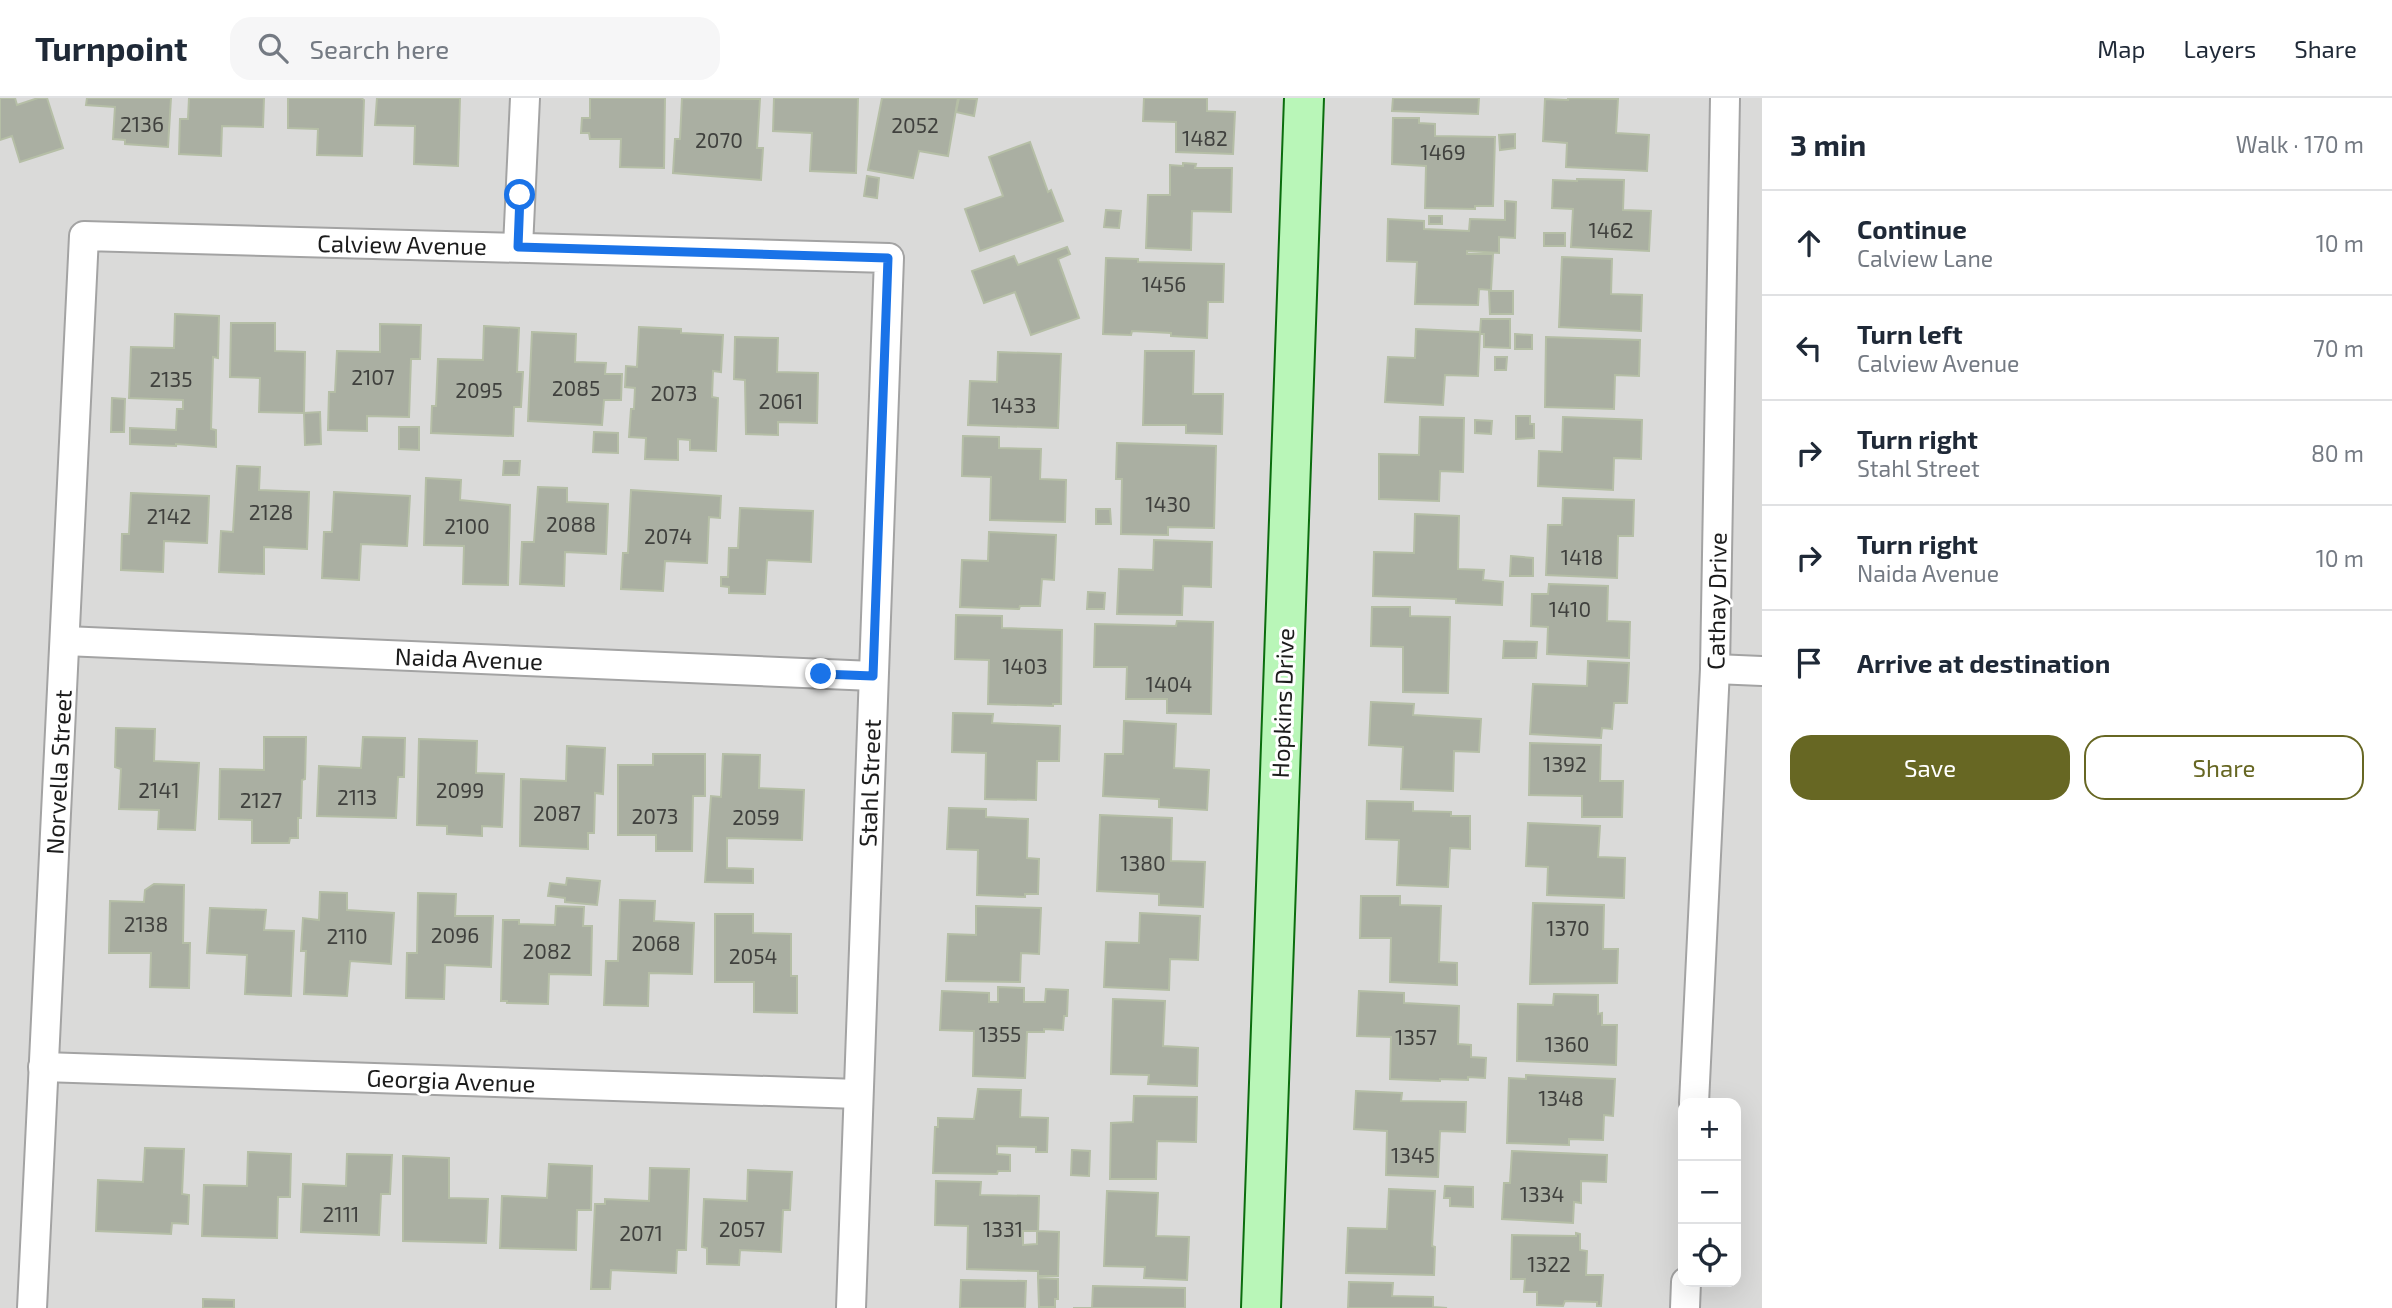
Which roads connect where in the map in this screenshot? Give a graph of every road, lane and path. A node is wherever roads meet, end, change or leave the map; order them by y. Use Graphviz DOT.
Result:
graph roads {
  1 [pos="525,98"];
  2 [pos="1304,98"];
  3 [pos="1725,98"];
  4 [pos="84,236"];
  5 [pos="518,247"];
  6 [pos="888,258"];
  7 [pos="65,641"];
  8 [pos="1715,669"];
  9 [pos="1762,671"];
  10 [pos="873,676"];
  11 [pos="43,1067"];
  12 [pos="858,1094"];
  13 [pos="1694,1098"];
  14 [pos="1686,1287"];
  15 [pos="32,1308"];
  16 [pos="850,1308"];
  17 [pos="1261,1308"];
  18 [pos="1685,1308"];
  1 -- 5 [label="street"];
  2 -- 17 [label="street, Hopkins Drive"];
  3 -- 8 [label="street, Cathay Drive"];
  4 -- 5 [label="street, Calview Avenue"];
  4 -- 7 [label="street, Norvella Street"];
  5 -- 6 [label="street, Calview Avenue"];
  6 -- 10 [label="street, Stahl Street"];
  7 -- 10 [label="street, Naida Avenue"];
  7 -- 11 [label="street, Norvella Street"];
  8 -- 9 [label="street"];
  8 -- 13 [label="street, Cathay Drive"];
  10 -- 12 [label="street, Stahl Street"];
  11 -- 12 [label="street, Georgia Avenue"];
  11 -- 15 [label="street, Norvella Street"];
  12 -- 16 [label="street, Stahl Street"];
  14 -- 18 [label="street"];
}
